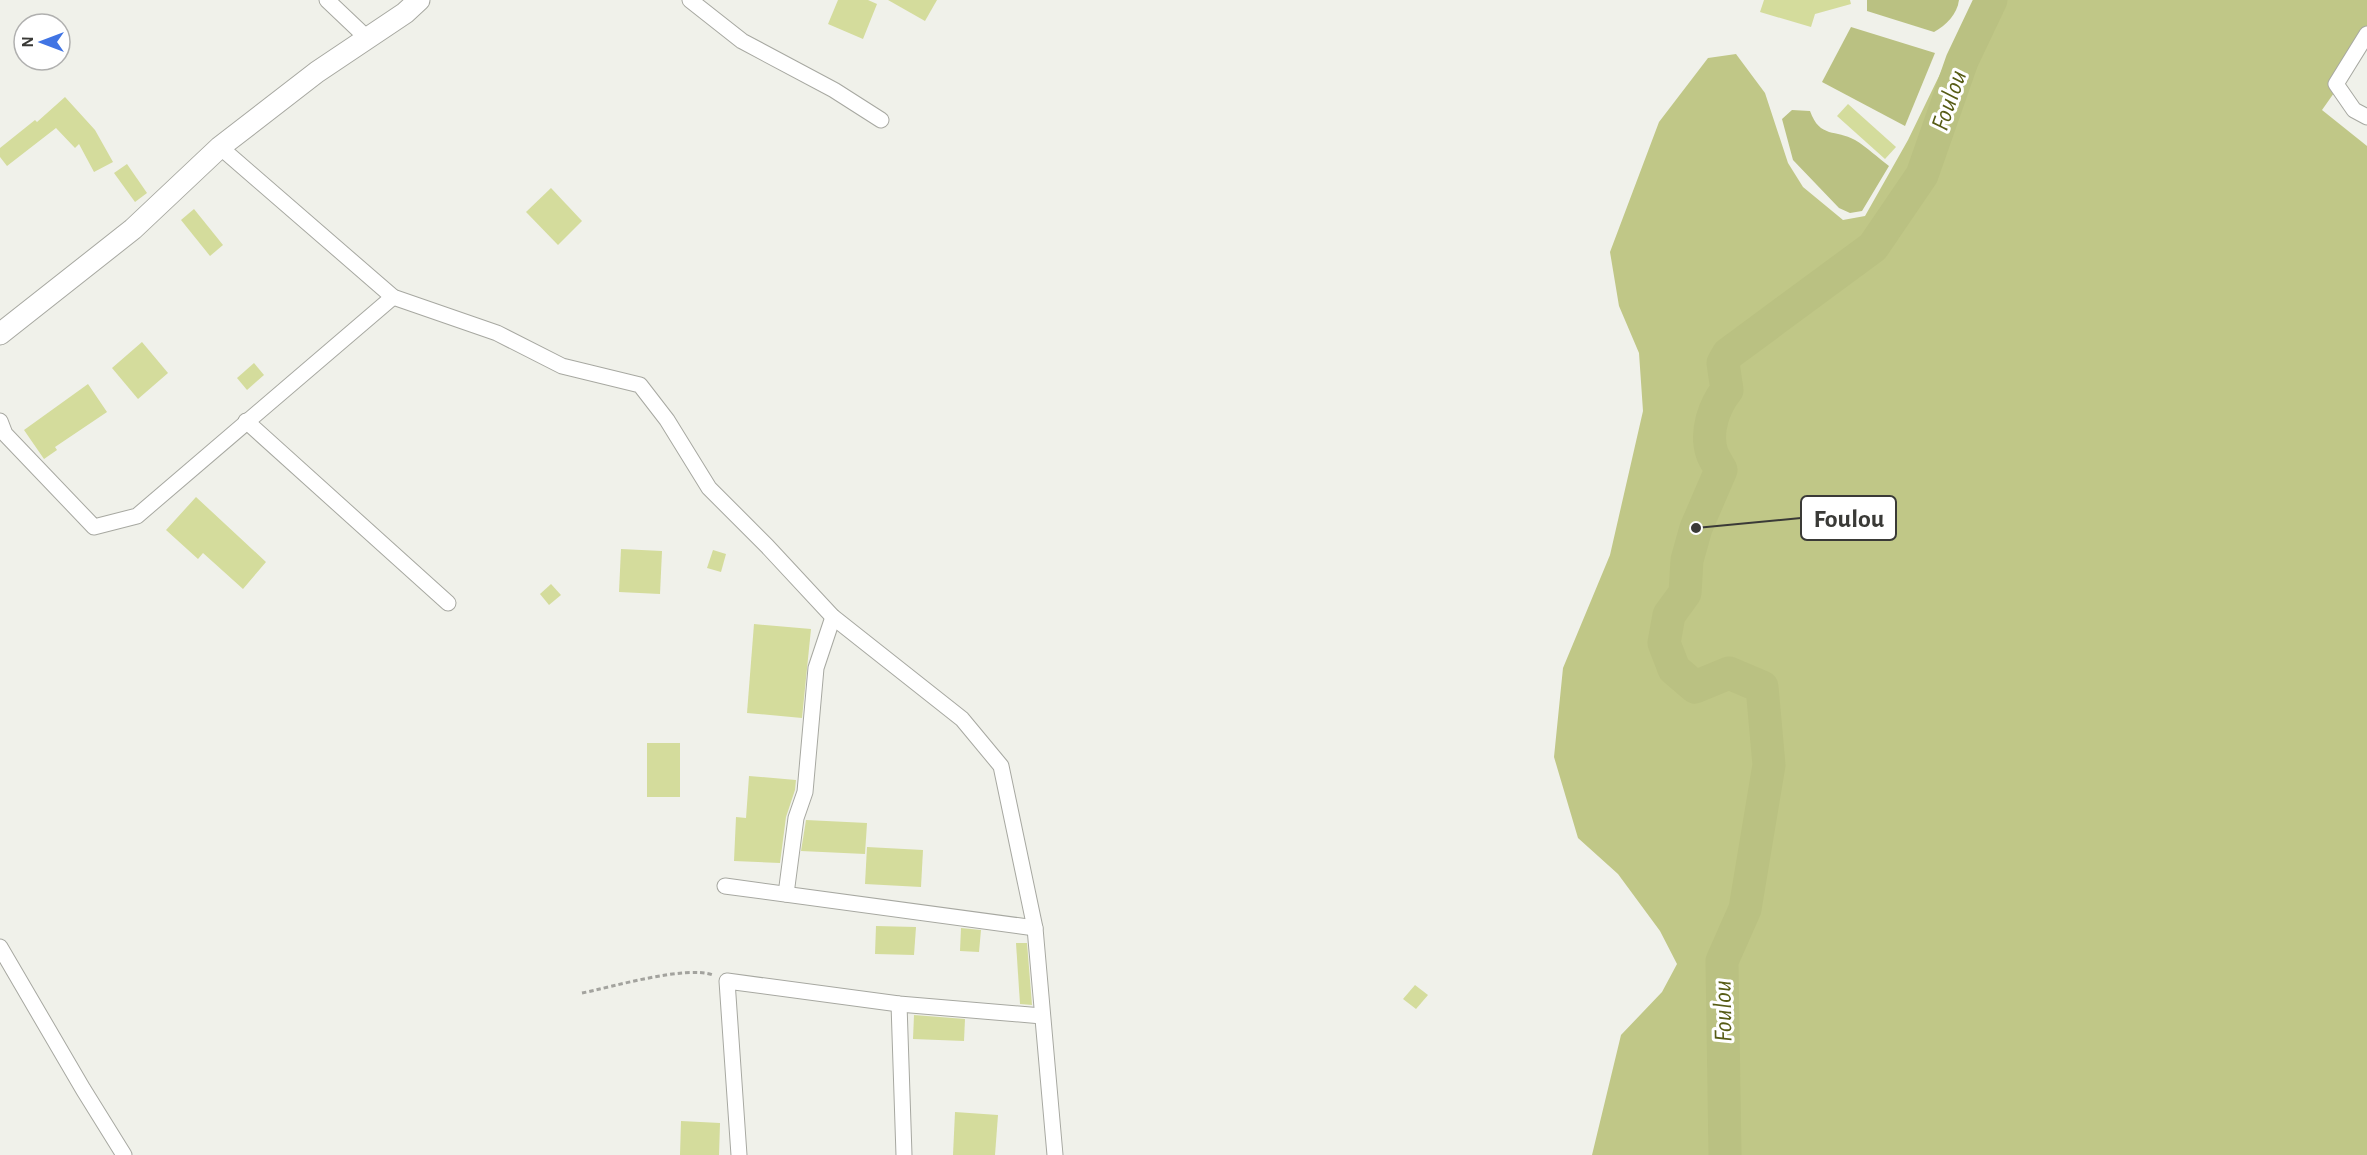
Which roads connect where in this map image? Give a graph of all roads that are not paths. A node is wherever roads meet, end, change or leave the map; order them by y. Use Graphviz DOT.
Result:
graph roads {
  1 [pos="327,0"];
  2 [pos="419,0"];
  3 [pos="690,0"];
  4 [pos="2367,34"];
  5 [pos="367,38"];
  6 [pos="2367,117"];
  7 [pos="881,120"];
  8 [pos="220,147"];
  9 [pos="393,297"];
  10 [pos="0,334"];
  11 [pos="0,421"];
  12 [pos="246,421"];
  13 [pos="448,603"];
  14 [pos="833,617"];
  15 [pos="725,886"];
  16 [pos="786,894"];
  17 [pos="1035,928"];
  18 [pos="0,947"];
  19 [pos="899,1004"];
  20 [pos="1042,1016"];
  21 [pos="124,1155"];
  22 [pos="739,1155"];
  23 [pos="904,1155"];
  24 [pos="1055,1155"];
  1 -- 5 [label="street"];
  2 -- 5 [label="street"];
  3 -- 7 [label="street"];
  4 -- 6 [label="street"];
  5 -- 8 [label="street"];
  8 -- 9 [label="street"];
  8 -- 10 [label="street"];
  9 -- 12 [label="street"];
  9 -- 14 [label="street"];
  11 -- 12 [label="street"];
  12 -- 13 [label="street"];
  14 -- 16 [label="street"];
  14 -- 17 [label="street"];
  15 -- 16 [label="street"];
  16 -- 17 [label="street"];
  17 -- 20 [label="street"];
  18 -- 21 [label="street"];
  19 -- 20 [label="street"];
  19 -- 22 [label="street"];
  19 -- 23 [label="street"];
  20 -- 24 [label="street"];
}
